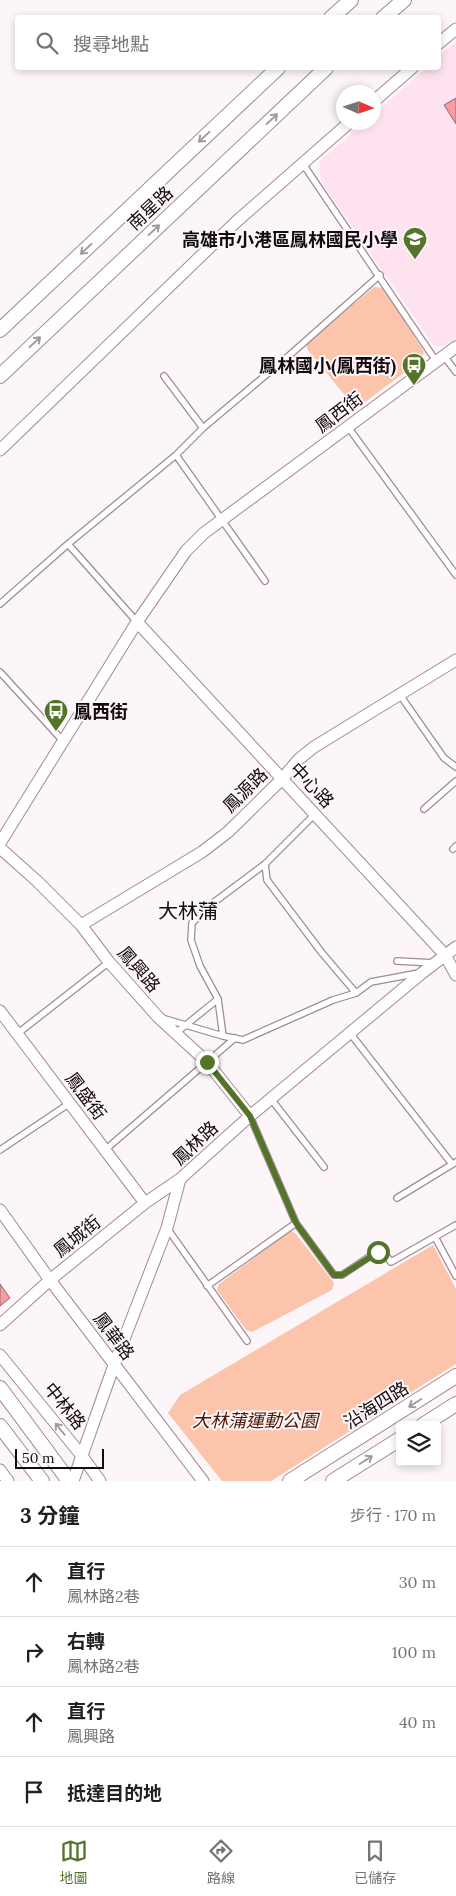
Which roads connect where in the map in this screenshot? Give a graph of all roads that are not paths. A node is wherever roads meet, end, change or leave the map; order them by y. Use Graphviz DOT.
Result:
graph roads {
  1 [pos="351,0"];
  2 [pos="404,0"];
  3 [pos="334,15"];
  4 [pos="386,15"];
  5 [pos="456,29"];
  6 [pos="441,42"];
  7 [pos="276,70"];
  8 [pos="324,70"];
  9 [pos="410,70"];
  10 [pos="381,96"];
  11 [pos="341,130"];
  12 [pos="303,164"];
  13 [pos="380,275"];
  14 [pos="0,330"];
  15 [pos="456,347"];
  16 [pos="440,358"];
  17 [pos="456,372"];
  18 [pos="0,376"];
  19 [pos="164,376"];
  20 [pos="348,426"];
  21 [pos="203,428"];
  22 [pos="0,450"];
  23 [pos="176,455"];
  24 [pos="223,520"];
  25 [pos="68,544"];
  26 [pos="456,575"];
  27 [pos="265,581"];
  28 [pos="0,604"];
  29 [pos="137,622"];
  30 [pos="456,660"];
  31 [pos="0,672"];
  32 [pos="400,695"];
  33 [pos="63,741"];
  34 [pos="456,767"];
  35 [pos="282,779"];
  36 [pos="456,781"];
  37 [pos="424,809"];
  38 [pos="315,814"];
  39 [pos="0,843"];
  40 [pos="0,848"];
  41 [pos="265,864"];
  42 [pos="81,925"];
  43 [pos="456,947"];
  44 [pos="445,955"];
  45 [pos="397,961"];
  46 [pos="109,962"];
  47 [pos="435,963"];
  48 [pos="422,973"];
  49 [pos="456,975"];
  50 [pos="356,993"];
  51 [pos="218,999"];
  52 [pos="0,1011"];
  53 [pos="158,1017"];
  54 [pos="185,1025"];
  55 [pos="350,1032"];
  56 [pos="176,1033"];
  57 [pos="18,1034"];
  58 [pos="224,1036"];
  59 [pos="235,1038"];
  60 [pos="207,1062"];
  61 [pos="271,1098"];
  62 [pos="70,1104"];
  63 [pos="250,1116"];
  64 [pos="0,1150"];
  65 [pos="105,1150"];
  66 [pos="454,1163"];
  67 [pos="324,1167"];
  68 [pos="180,1179"];
  69 [pos="397,1198"];
  70 [pos="145,1203"];
  71 [pos="0,1210"];
  72 [pos="296,1223"];
  73 [pos="456,1225"];
  74 [pos="167,1228"];
  75 [pos="435,1237"];
  76 [pos="456,1276"];
  77 [pos="50,1280"];
  78 [pos="207,1286"];
  79 [pos="0,1325"];
  80 [pos="247,1340"];
  81 [pos="0,1355"];
  82 [pos="114,1365"];
  83 [pos="456,1376"];
  84 [pos="0,1388"];
  85 [pos="456,1404"];
  86 [pos="429,1421"];
  87 [pos="0,1426"];
  88 [pos="396,1442"];
  89 [pos="82,1456"];
  90 [pos="0,1470"];
  91 [pos="8,1481"];
  92 [pos="42,1481"];
  93 [pos="69,1481"];
  94 [pos="73,1481"];
  95 [pos="100,1481"];
  96 [pos="203,1481"];
  97 [pos="290,1481"];
  98 [pos="333,1481"];
  1 -- 3 [label="street"];
  2 -- 4 [label="street"];
  5 -- 6 [label="street"];
  7 -- 14 [label="street, 南星路, one-way"];
  18 -- 8 [label="street, 南星路, one-way"];
  9 -- 10 [label="street"];
  11 -- 12 [label="street"];
  12 -- 13 [label="lane"];
  12 -- 22 [label="street"];
  13 -- 16 [label="lane"];
  13 -- 21 [label="lane"];
  15 -- 16 [label="street, 鳳西街"];
  16 -- 17 [label="lane"];
  16 -- 20 [label="street, 鳳西街"];
  19 -- 21 [label="lane"];
  20 -- 24 [label="street, 鳳西街"];
  20 -- 26 [label="lane"];
  21 -- 23 [label="lane"];
  23 -- 24 [label="lane"];
  23 -- 25 [label="lane"];
  24 -- 27 [label="lane"];
  24 -- 29 [label="street, 鳳西街"];
  25 -- 28 [label="lane"];
  25 -- 29 [label="lane"];
  29 -- 33 [label="street, 鳳西街"];
  29 -- 35 [label="street, 中心路"];
  30 -- 32 [label="street, 鳳源路"];
  31 -- 33 [label="lane"];
  32 -- 34 [label="lane"];
  32 -- 35 [label="street, 鳳源路"];
  33 -- 39 [label="street, 鳳西街"];
  35 -- 38 [label="street, 中心路"];
  35 -- 42 [label="street, 鳳源路"];
  36 -- 37 [label="lane"];
  38 -- 41 [label="lane"];
  38 -- 44 [label="street, 中心路"];
  40 -- 42 [label="street, 鳳興路"];
  41 -- 50 [label="lane"];
  41 -- 51 [label="lane"];
  42 -- 46 [label="street, 鳳興路"];
  43 -- 44 [label="street, 鳳林路"];
  44 -- 47 [label="street, 鳳林路"];
  44 -- 49 [label="street, 中心路"];
  45 -- 47 [label="lane"];
  46 -- 53 [label="street, 鳳興路"];
  46 -- 57 [label="lane"];
  47 -- 48 [label="street, 鳳林路"];
  48 -- 50 [label="lane"];
  48 -- 55 [label="street, 鳳林路"];
  50 -- 59 [label="lane"];
  51 -- 54 [label="lane"];
  51 -- 58 [label="lane"];
  52 -- 57 [label="street, 鳳盛街"];
  53 -- 54 [label="lane"];
  53 -- 56 [label="street, 鳳興路"];
  54 -- 56 [label="lane"];
  54 -- 58 [label="lane"];
  55 -- 61 [label="street, 鳳林路"];
  55 -- 66 [label="lane"];
  56 -- 60 [label="street, 鳳興路"];
  57 -- 62 [label="street, 鳳盛街"];
  58 -- 59 [label="lane"];
  59 -- 60 [label="lane"];
  60 -- 63 [label="street, 鳳興路"];
  60 -- 65 [label="lane"];
  61 -- 63 [label="street, 鳳林路"];
  61 -- 67 [label="lane"];
  62 -- 64 [label="lane"];
  62 -- 65 [label="street, 鳳盛街"];
  63 -- 68 [label="street, 鳳林路"];
  63 -- 72 [label="lane"];
  65 -- 70 [label="street, 鳳盛街"];
  66 -- 69 [label="lane"];
  68 -- 70 [label="street, 鳳城街"];
  68 -- 74 [label="street, 鳳林路"];
  70 -- 77 [label="street, 鳳城街"];
  71 -- 77 [label="street, 鳳華路"];
  72 -- 75 [label="lane"];
  72 -- 78 [label="lane"];
  73 -- 75 [label="lane"];
  74 -- 78 [label="lane"];
  74 -- 82 [label="street, 鳳林路"];
  75 -- 76 [label="lane"];
  77 -- 79 [label="street, 鳳城街"];
  77 -- 82 [label="street, 鳳華路"];
  78 -- 80 [label="lane"];
  89 -- 81 [label="street, 中林路, one-way"];
  82 -- 89 [label="street, 鳳林路"];
  82 -- 96 [label="street, 鳳華路"];
  83 -- 97 [label="street, 沿海四路, one-way"];
  84 -- 93 [label="street"];
  85 -- 86 [label="street"];
  87 -- 92 [label="street"];
  98 -- 88 [label="street, one-way"];
  89 -- 94 [label="street, 鳳林路"];
  89 -- 95 [label="street, 中林路"];
  90 -- 91 [label="street"];
}
